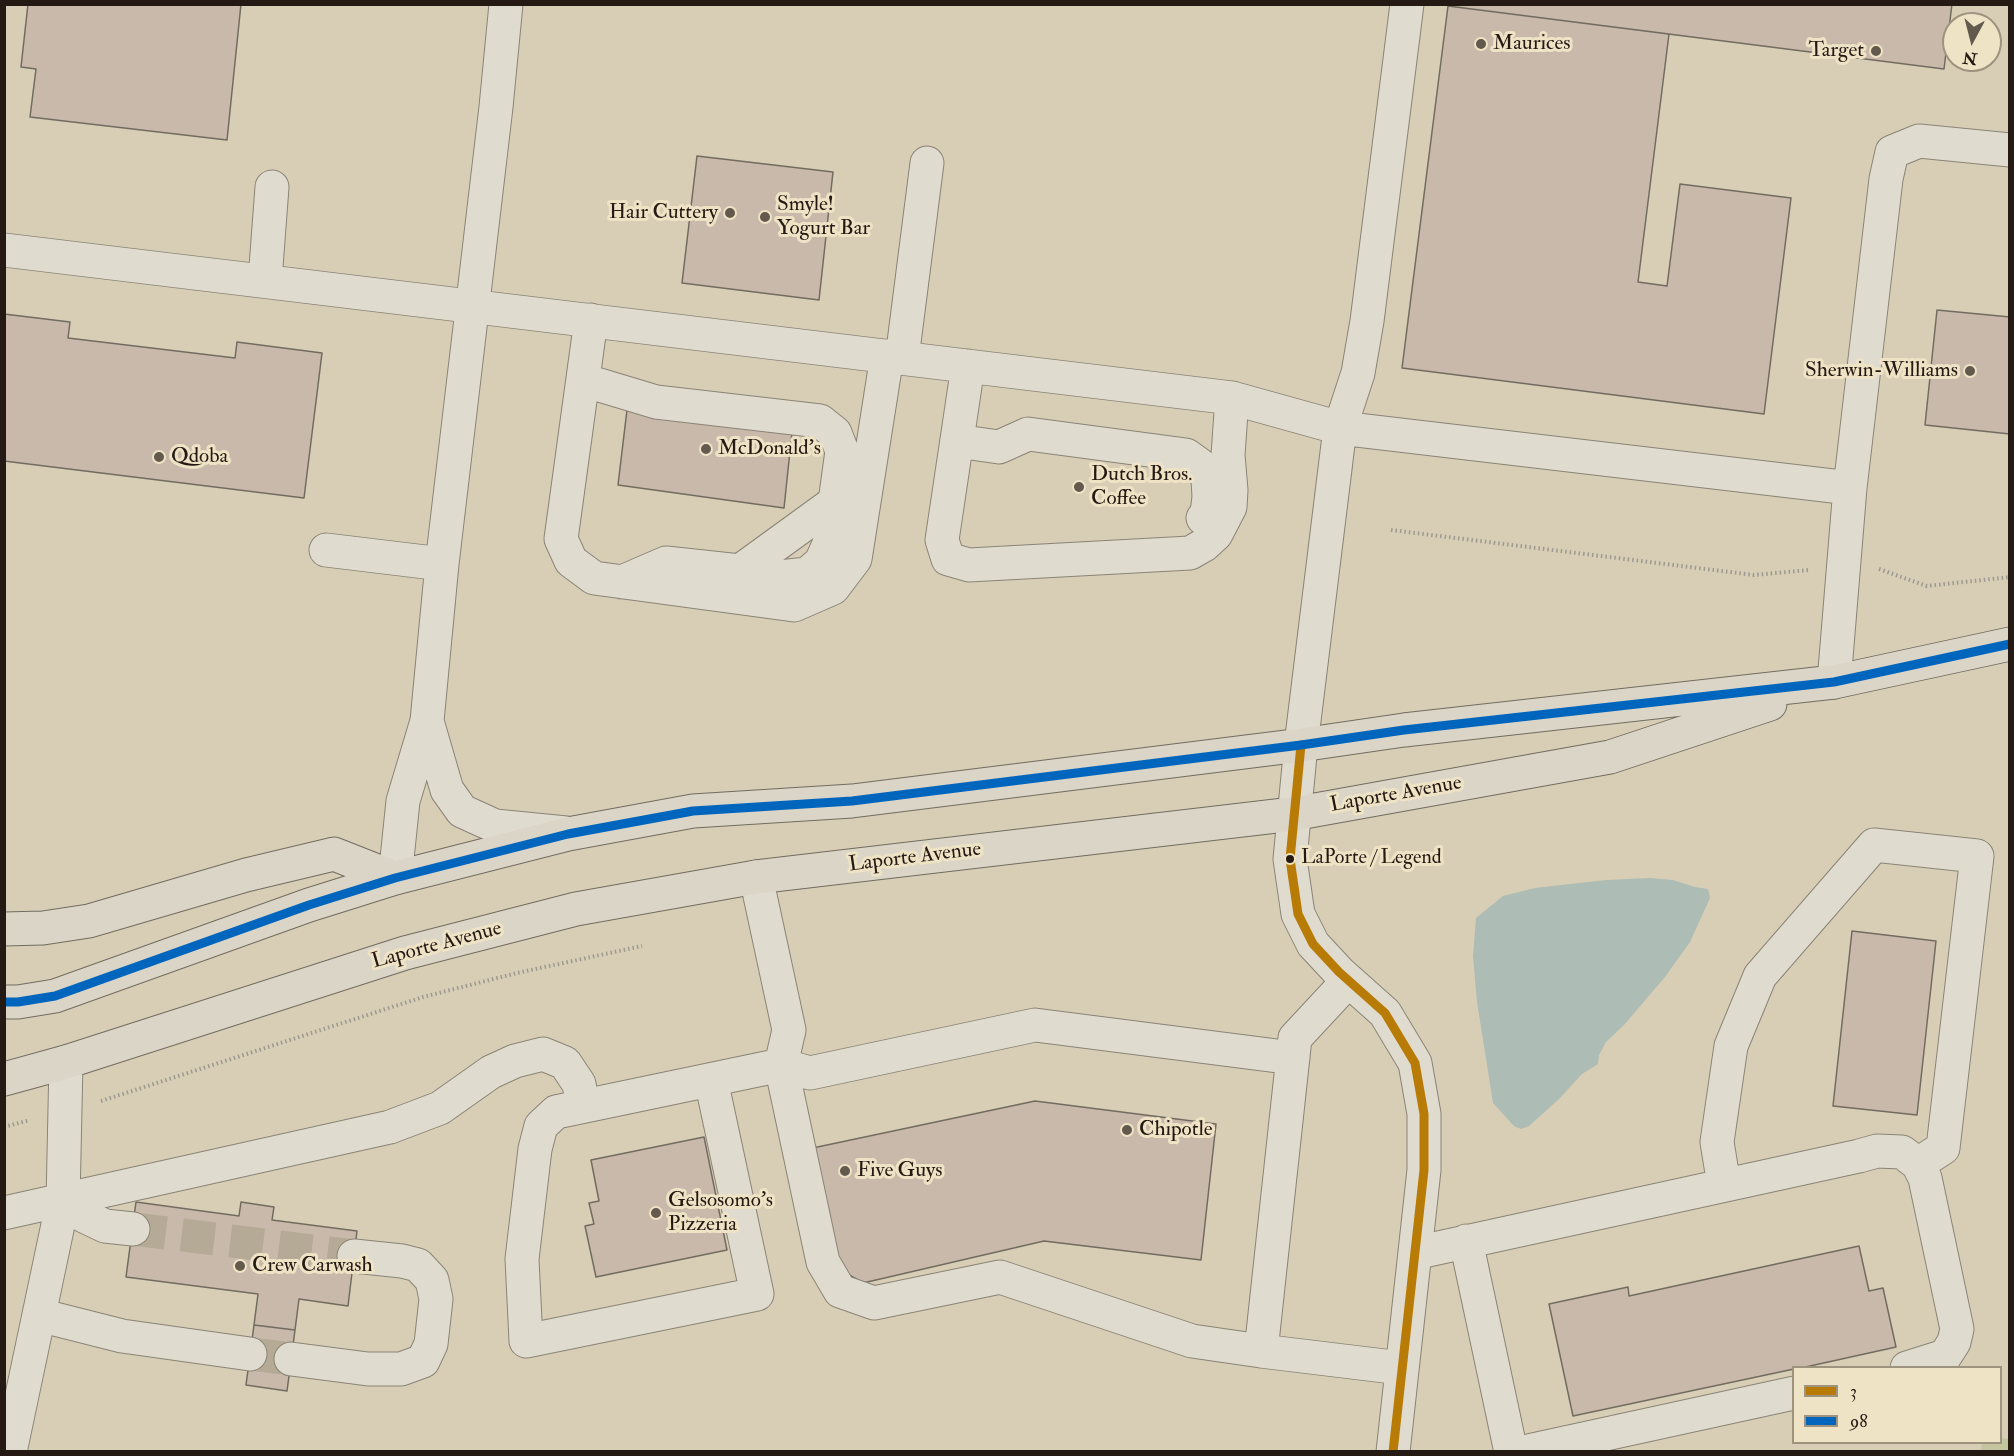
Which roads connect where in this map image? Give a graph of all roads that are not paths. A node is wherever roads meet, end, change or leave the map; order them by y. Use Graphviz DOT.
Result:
graph roads {
  1 [pos="506,4"];
  2 [pos="1407,4"];
  3 [pos="2010,150"];
  4 [pos="927,163"];
  5 [pos="272,187"];
  6 [pos="4,250"];
  7 [pos="265,280"];
  8 [pos="471,305"];
  9 [pos="591,320"];
  10 [pos="895,357"];
  11 [pos="968,366"];
  12 [pos="583,380"];
  13 [pos="1232,398"];
  14 [pos="1340,428"];
  15 [pos="957,441"];
  16 [pos="1850,488"];
  17 [pos="326,550"];
  18 [pos="1146,555"];
  19 [pos="442,564"];
  20 [pos="621,582"];
  21 [pos="2010,644"];
  22 [pos="1834,682"];
  23 [pos="428,721"];
  24 [pos="1301,746"];
  25 [pos="1293,814"];
  26 [pos="568,834"];
  27 [pos="756,877"];
  28 [pos="395,878"];
  29 [pos="4,929"];
  30 [pos="1348,981"];
  31 [pos="4,1002"];
  32 [pos="1293,1058"];
  33 [pos="66,1062"];
  34 [pos="781,1065"];
  35 [pos="4,1079"];
  36 [pos="711,1080"];
  37 [pos="583,1106"];
  38 [pos="1918,1164"];
  39 [pos="1724,1185"];
  40 [pos="63,1201"];
  41 [pos="4,1213"];
  42 [pos="133,1229"];
  43 [pos="1466,1241"];
  44 [pos="1415,1253"];
  45 [pos="354,1256"];
  46 [pos="39,1315"];
  47 [pos="1261,1351"];
  48 [pos="250,1354"];
  49 [pos="291,1359"];
  50 [pos="1913,1366"];
  51 [pos="1401,1368"];
  52 [pos="1792,1393"];
  53 [pos="10,1452"];
  54 [pos="1393,1452"];
  55 [pos="1511,1452"];
  56 [pos="1523,1452"];
  1 -- 8 [label="street"];
  2 -- 14 [label="street"];
  3 -- 16 [label="street"];
  4 -- 10 [label="street"];
  5 -- 7 [label="street"];
  6 -- 7 [label="street"];
  7 -- 8 [label="street"];
  8 -- 9 [label="street"];
  8 -- 19 [label="street"];
  9 -- 10 [label="street"];
  9 -- 12 [label="street"];
  10 -- 11 [label="street"];
  10 -- 20 [label="street"];
  11 -- 13 [label="street"];
  11 -- 15 [label="street"];
  12 -- 20 [label="street"];
  12 -- 20 [label="street"];
  13 -- 14 [label="street"];
  13 -- 18 [label="street"];
  14 -- 16 [label="street"];
  14 -- 24 [label="street"];
  15 -- 18 [label="street"];
  15 -- 18 [label="street"];
  16 -- 22 [label="street"];
  17 -- 19 [label="street"];
  19 -- 23 [label="street"];
  21 -- 22 [label="main road, Laporte Avenue"];
  22 -- 24 [label="main road, Laporte Avenue"];
  22 -- 25 [label="main road, Laporte Avenue"];
  23 -- 26 [label="street"];
  23 -- 28 [label="street"];
  24 -- 25 [label="street"];
  24 -- 26 [label="main road, Laporte Avenue"];
  25 -- 27 [label="main road, Laporte Avenue"];
  25 -- 30 [label="street"];
  26 -- 28 [label="main road, Laporte Avenue"];
  27 -- 33 [label="main road, Laporte Avenue"];
  27 -- 34 [label="street"];
  28 -- 29 [label="main road"];
  28 -- 31 [label="main road, Laporte Avenue"];
  30 -- 32 [label="street"];
  30 -- 44 [label="street"];
  32 -- 34 [label="street"];
  32 -- 47 [label="street"];
  33 -- 35 [label="main road, Laporte Avenue"];
  33 -- 40 [label="street"];
  34 -- 36 [label="street"];
  34 -- 47 [label="street"];
  36 -- 37 [label="street"];
  36 -- 37 [label="street"];
  37 -- 40 [label="street"];
  38 -- 39 [label="street"];
  38 -- 39 [label="street"];
  38 -- 50 [label="street"];
  39 -- 43 [label="street"];
  40 -- 41 [label="street"];
  40 -- 42 [label="street"];
  40 -- 46 [label="street"];
  43 -- 44 [label="street"];
  43 -- 55 [label="street"];
  44 -- 51 [label="street"];
  45 -- 49 [label="street"];
  46 -- 48 [label="street"];
  46 -- 53 [label="street"];
  47 -- 51 [label="street"];
  51 -- 54 [label="street"];
  52 -- 56 [label="street"];
}
